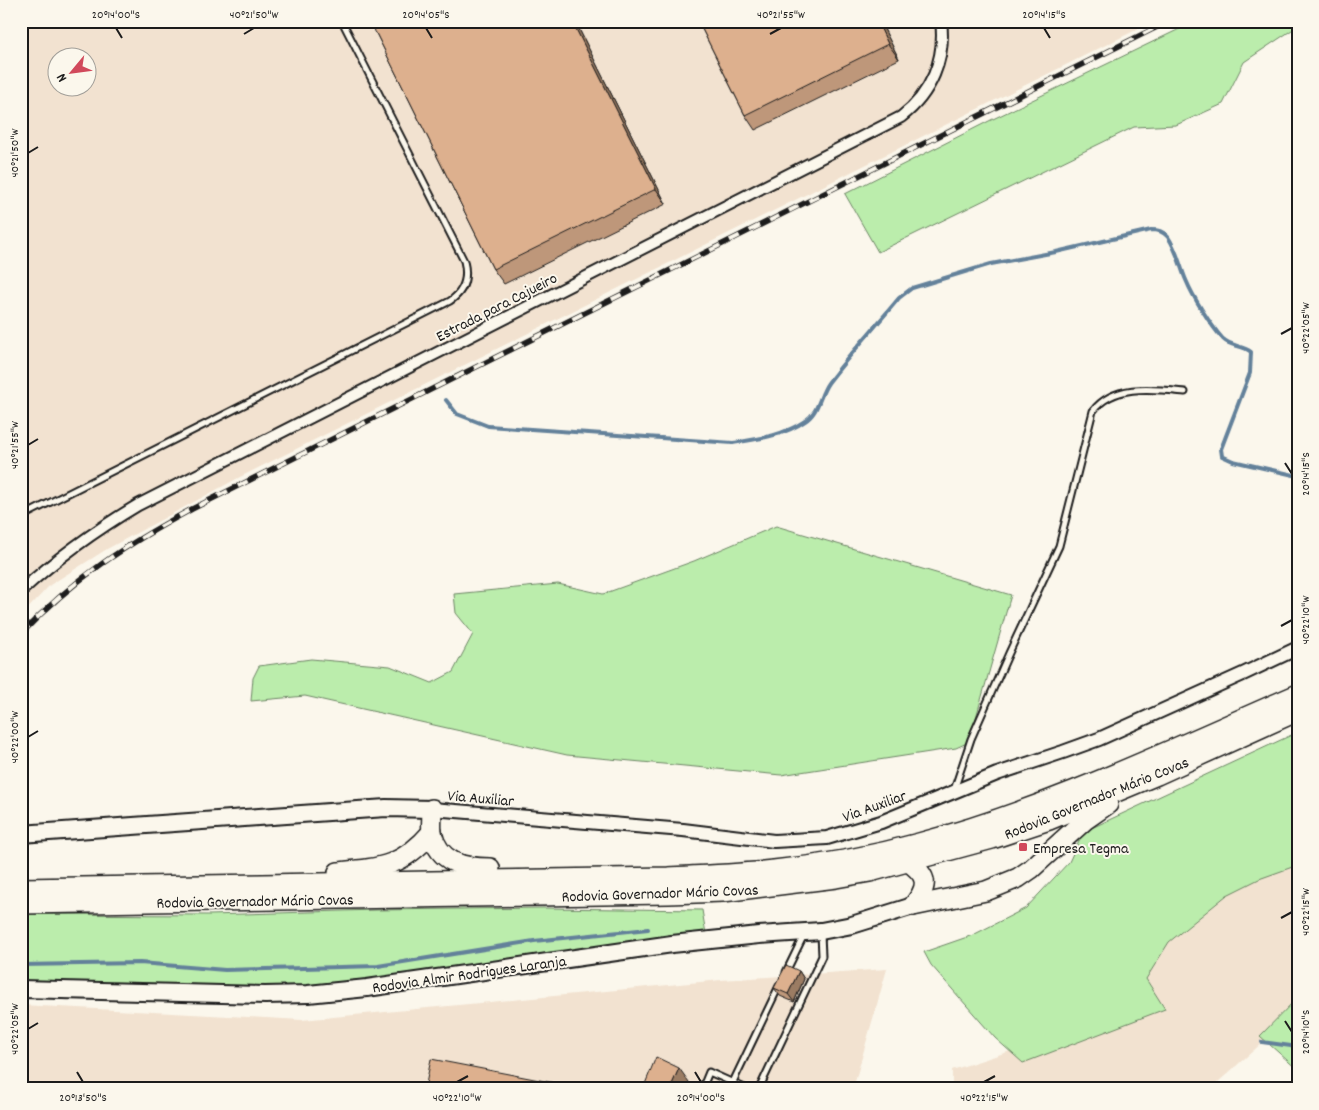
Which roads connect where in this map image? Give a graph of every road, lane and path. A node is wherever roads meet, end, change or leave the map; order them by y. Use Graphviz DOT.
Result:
graph roads {
  1 [pos="342,21"];
  2 [pos="940,21"];
  3 [pos="1185,392"];
  4 [pos="21,517"];
  5 [pos="21,591"];
  6 [pos="1298,648"];
  7 [pos="1298,694"];
  8 [pos="1298,711"];
  9 [pos="1157,775"];
  10 [pos="952,792"];
  11 [pos="432,809"];
  12 [pos="432,832"];
  13 [pos="21,834"];
  14 [pos="907,861"];
  15 [pos="578,878"];
  16 [pos="248,884"];
  17 [pos="21,888"];
  18 [pos="21,904"];
  19 [pos="913,906"];
  20 [pos="813,931"];
  21 [pos="21,989"];
  22 [pos="733,1082"];
  23 [pos="702,1089"];
  24 [pos="747,1089"];
  25 [pos="759,1089"];
  1 -- 4 [label="lane"];
  2 -- 5 [label="street, Estrada para Cajueiro"];
  3 -- 10 [label="lane"];
  6 -- 10 [label="street, Via Auxiliar"];
  7 -- 15 [label="highway, Rodovia Governador Mário Covas"];
  8 -- 9 [label="highway, Rodovia Governador Mário Covas"];
  9 -- 14 [label="highway, Rodovia Governador Mário Covas"];
  9 -- 19 [label="highway"];
  10 -- 11 [label="street, Via Auxiliar"];
  11 -- 12 [label="highway"];
  11 -- 13 [label="main road"];
  12 -- 15 [label="highway"];
  12 -- 16 [label="highway"];
  14 -- 18 [label="highway, Rodovia Governador Mário Covas"];
  14 -- 19 [label="highway"];
  15 -- 16 [label="highway, Rodovia Governador Mário Covas"];
  16 -- 17 [label="highway, Rodovia Governador Mário Covas"];
  19 -- 20 [label="main road, Rodovia Almir Rodrigues Laranja"];
  20 -- 21 [label="main road, Rodovia Almir Rodrigues Laranja"];
  20 -- 22 [label="lane"];
  20 -- 25 [label="lane"];
  22 -- 23 [label="lane"];
  22 -- 24 [label="lane"];
}
